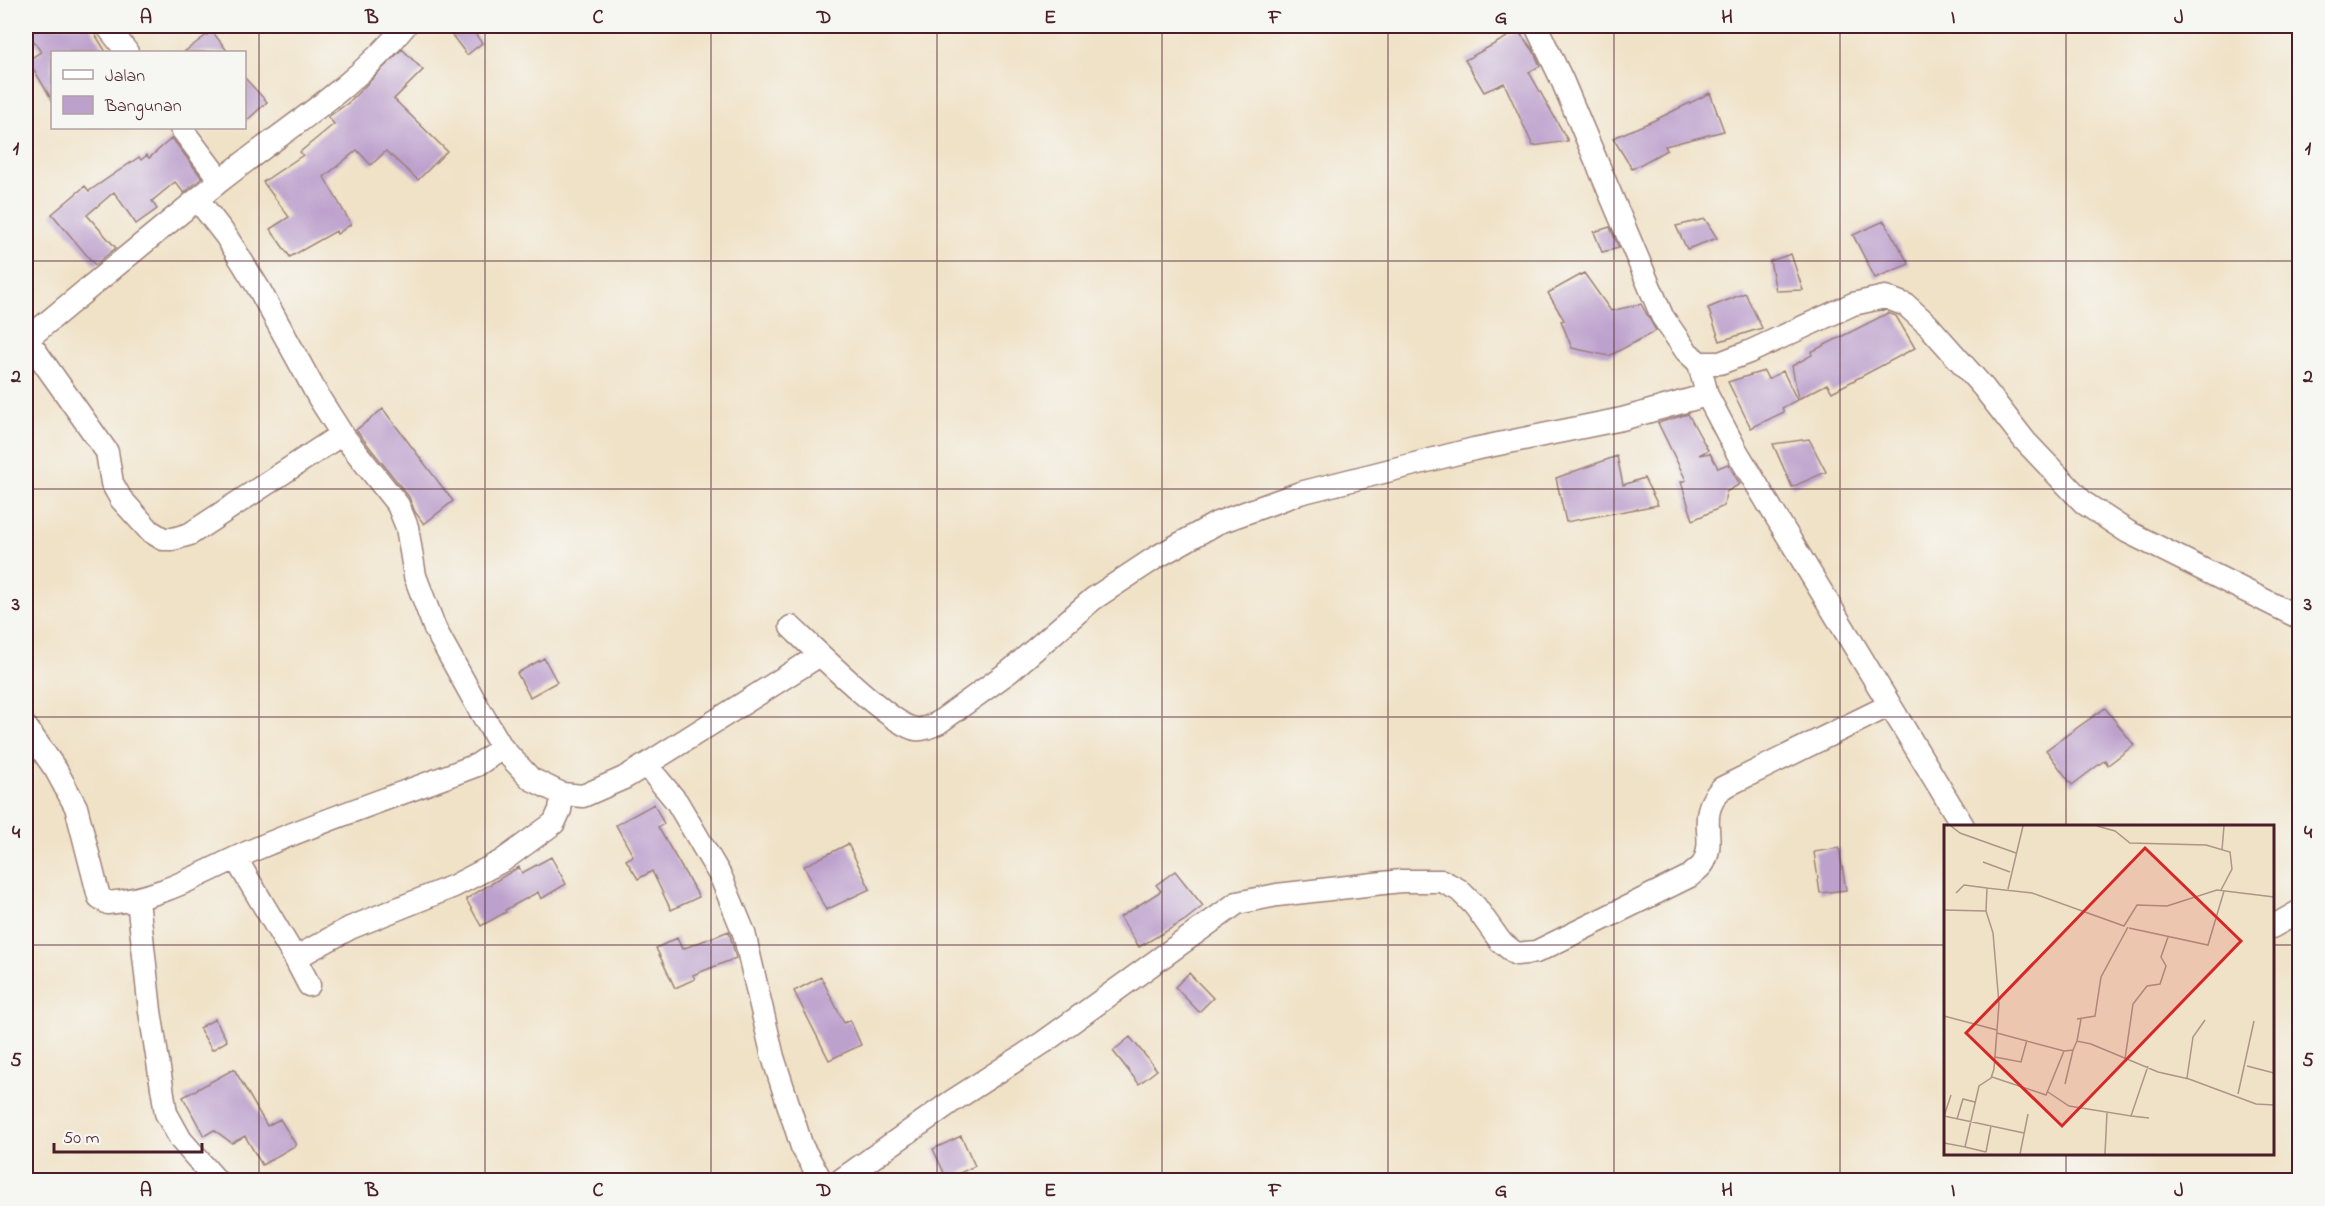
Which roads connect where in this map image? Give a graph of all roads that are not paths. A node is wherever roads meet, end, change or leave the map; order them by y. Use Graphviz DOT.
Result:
graph roads {
  1 [pos="107,26"];
  2 [pos="405,26"];
  3 [pos="1536,26"];
  4 [pos="126,51"];
  5 [pos="182,129"];
  6 [pos="220,180"];
  7 [pos="198,200"];
  8 [pos="26,340"];
  9 [pos="1699,363"];
  10 [pos="1707,395"];
  11 [pos="342,434"];
  12 [pos="2300,618"];
  13 [pos="791,627"];
  14 [pos="820,655"];
  15 [pos="1890,705"];
  16 [pos="26,727"];
  17 [pos="491,756"];
  18 [pos="644,766"];
  19 [pos="561,801"];
  20 [pos="1962,825"];
  21 [pos="236,859"];
  22 [pos="122,902"];
  23 [pos="2300,911"];
  24 [pos="2274,926"];
  25 [pos="295,958"];
  26 [pos="309,985"];
  27 [pos="216,1180"];
  28 [pos="821,1180"];
  29 [pos="842,1180"];
  1 -- 4 [label="street"];
  2 -- 6 [label="street"];
  3 -- 9 [label="street"];
  5 -- 6 [label="street"];
  6 -- 7 [label="street"];
  7 -- 8 [label="street"];
  7 -- 11 [label="street"];
  8 -- 11 [label="street"];
  9 -- 10 [label="street"];
  9 -- 12 [label="street"];
  10 -- 14 [label="street"];
  10 -- 15 [label="street"];
  11 -- 17 [label="street"];
  13 -- 14 [label="street"];
  14 -- 18 [label="street"];
  15 -- 20 [label="street"];
  15 -- 29 [label="street"];
  16 -- 22 [label="street"];
  17 -- 19 [label="street"];
  17 -- 21 [label="street"];
  18 -- 19 [label="street"];
  18 -- 28 [label="street"];
  19 -- 25 [label="street"];
  21 -- 22 [label="street"];
  21 -- 25 [label="street"];
  22 -- 27 [label="street"];
  23 -- 24 [label="street"];
  25 -- 26 [label="street"];
}
